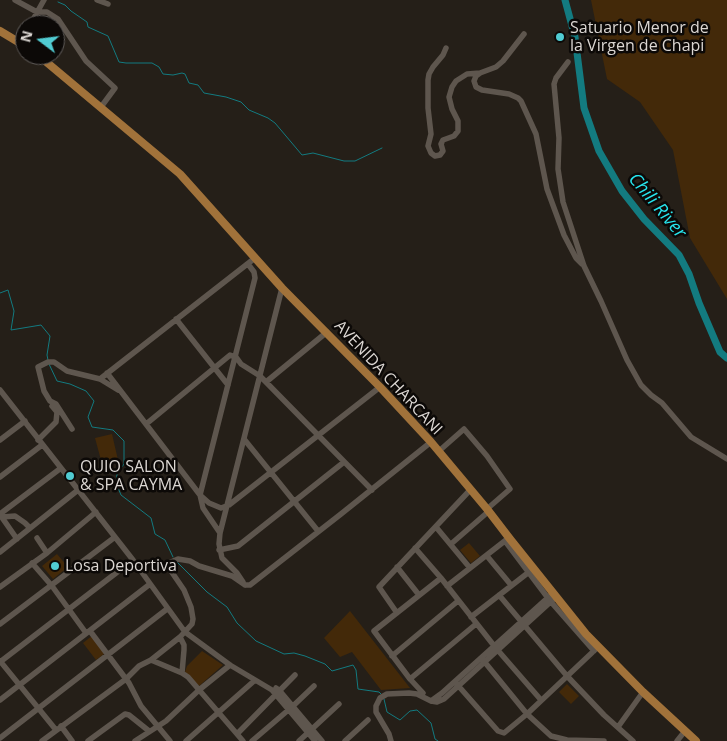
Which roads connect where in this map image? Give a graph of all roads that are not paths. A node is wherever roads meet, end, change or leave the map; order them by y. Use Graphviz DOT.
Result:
graph roads {
  1 [pos="15,0"];
  2 [pos="44,0"];
  3 [pos="97,0"];
  4 [pos="108,4"];
  5 [pos="38,12"];
  6 [pos="36,15"];
  7 [pos="0,30"];
  8 [pos="524,34"];
  9 [pos="15,39"];
  10 [pos="446,48"];
  11 [pos="568,62"];
  12 [pos="50,65"];
  13 [pos="480,73"];
  14 [pos="101,107"];
  15 [pos="255,258"];
  16 [pos="248,264"];
  17 [pos="584,266"];
  18 [pos="265,269"];
  19 [pos="255,278"];
  20 [pos="282,288"];
  21 [pos="176,319"];
  22 [pos="327,332"];
  23 [pos="236,357"];
  24 [pos="215,369"];
  25 [pos="107,373"];
  26 [pos="260,376"];
  27 [pos="100,379"];
  28 [pos="266,382"];
  29 [pos="228,385"];
  30 [pos="380,387"];
  31 [pos="0,390"];
  32 [pos="122,393"];
  33 [pos="50,401"];
  34 [pos="25,421"];
  35 [pos="146,424"];
  36 [pos="72,429"];
  37 [pos="318,436"];
  38 [pos="244,439"];
  39 [pos="0,440"];
  40 [pos="431,442"];
  41 [pos="40,443"];
  42 [pos="439,451"];
  43 [pos="727,459"];
  44 [pos="344,462"];
  45 [pos="61,468"];
  46 [pos="271,472"];
  47 [pos="0,477"];
  48 [pos="471,489"];
  49 [pos="78,490"];
  50 [pos="372,490"];
  51 [pos="200,495"];
  52 [pos="294,502"];
  53 [pos="226,506"];
  54 [pos="488,510"];
  55 [pos="96,512"];
  56 [pos="0,515"];
  57 [pos="436,527"];
  58 [pos="30,528"];
  59 [pos="318,531"];
  60 [pos="220,533"];
  61 [pos="116,537"];
  62 [pos="37,538"];
  63 [pos="17,539"];
  64 [pos="507,540"];
  65 [pos="451,544"];
  66 [pos="415,548"];
  67 [pos="219,550"];
  68 [pos="0,552"];
  69 [pos="47,553"];
  70 [pos="487,556"];
  71 [pos="133,560"];
  72 [pos="32,563"];
  73 [pos="397,568"];
  74 [pos="470,568"];
  75 [pos="529,572"];
  76 [pos="441,578"];
  77 [pos="150,584"];
  78 [pos="245,585"];
  79 [pos="511,585"];
  80 [pos="52,586"];
  81 [pos="447,586"];
  82 [pos="0,587"];
  83 [pos="419,595"];
  84 [pos="499,596"];
  85 [pos="552,597"];
  86 [pos="458,601"];
  87 [pos="167,608"];
  88 [pos="70,609"];
  89 [pos="397,613"];
  90 [pos="471,617"];
  91 [pos="0,624"];
  92 [pos="476,624"];
  93 [pos="523,624"];
  94 [pos="88,632"];
  95 [pos="186,632"];
  96 [pos="180,637"];
  97 [pos="497,649"];
  98 [pos="596,649"];
  99 [pos="108,655"];
  100 [pos="392,656"];
  101 [pos="150,660"];
  102 [pos="483,661"];
  103 [pos="0,662"];
  104 [pos="230,665"];
  105 [pos="182,673"];
  106 [pos="295,675"];
  107 [pos="567,676"];
  108 [pos="410,679"];
  109 [pos="126,680"];
  110 [pos="254,681"];
  111 [pos="456,684"];
  112 [pos="19,685"];
  113 [pos="314,686"];
  114 [pos="199,690"];
  115 [pos="278,692"];
  116 [pos="643,692"];
  117 [pos="423,693"];
  118 [pos="0,700"];
  119 [pos="541,700"];
  120 [pos="339,704"];
  121 [pos="39,708"];
  122 [pos="291,708"];
  123 [pos="218,712"];
  124 [pos="527,714"];
  125 [pos="368,720"];
  126 [pos="158,726"];
  127 [pos="59,728"];
  128 [pos="618,728"];
  129 [pos="310,731"];
  130 [pos="685,731"];
  131 [pos="149,732"];
  132 [pos="237,734"];
  133 [pos="0,738"];
  134 [pos="393,740"];
  135 [pos="42,741"];
  136 [pos="72,741"];
  137 [pos="88,741"];
  138 [pos="135,741"];
  139 [pos="170,741"];
  140 [pos="186,741"];
  141 [pos="242,741"];
  142 [pos="252,741"];
  143 [pos="299,741"];
  144 [pos="315,741"];
  145 [pos="322,741"];
  146 [pos="345,741"];
  147 [pos="567,741"];
  148 [pos="604,741"];
  149 [pos="633,741"];
  150 [pos="677,741"];
  151 [pos="696,741"];
  1 -- 5 [label="street"];
  2 -- 5 [label="street"];
  3 -- 4 [label="street"];
  5 -- 6 [label="street"];
  5 -- 14 [label="street"];
  7 -- 9 [label="main road"];
  8 -- 13 [label="street"];
  10 -- 13 [label="street"];
  11 -- 17 [label="street"];
  12 -- 14 [label="main road, AVENIDA CHARCANI"];
  13 -- 17 [label="street"];
  14 -- 15 [label="main road, AVENIDA CHARCANI"];
  15 -- 16 [label="street"];
  15 -- 18 [label="main road, AVENIDA CHARCANI"];
  16 -- 19 [label="street"];
  16 -- 21 [label="street"];
  17 -- 43 [label="street"];
  18 -- 19 [label="street"];
  18 -- 20 [label="main road, AVENIDA CHARCANI"];
  19 -- 23 [label="street"];
  20 -- 22 [label="main road, AVENIDA CHARCANI"];
  20 -- 26 [label="street"];
  21 -- 24 [label="street"];
  21 -- 25 [label="street"];
  22 -- 28 [label="street"];
  22 -- 30 [label="main road, AVENIDA CHARCANI"];
  23 -- 24 [label="street"];
  23 -- 26 [label="street"];
  23 -- 29 [label="street"];
  24 -- 29 [label="street"];
  24 -- 35 [label="street"];
  25 -- 27 [label="street"];
  25 -- 32 [label="street"];
  26 -- 28 [label="street"];
  26 -- 38 [label="street"];
  27 -- 32 [label="street"];
  27 -- 33 [label="street"];
  28 -- 37 [label="street"];
  29 -- 51 [label="street"];
  30 -- 37 [label="street"];
  30 -- 40 [label="main road, AVENIDA CHARCANI"];
  31 -- 34 [label="street"];
  32 -- 35 [label="street"];
  33 -- 36 [label="street"];
  33 -- 41 [label="street"];
  34 -- 39 [label="street"];
  34 -- 41 [label="street"];
  35 -- 51 [label="street"];
  37 -- 44 [label="street"];
  37 -- 46 [label="street"];
  38 -- 46 [label="street"];
  38 -- 53 [label="street"];
  40 -- 42 [label="main road, AVENIDA CHARCANI"];
  40 -- 50 [label="street"];
  41 -- 45 [label="street"];
  41 -- 47 [label="street"];
  42 -- 48 [label="main road, AVENIDA CHARCANI"];
  42 -- 54 [label="street"];
  44 -- 50 [label="street"];
  44 -- 52 [label="street"];
  45 -- 49 [label="street"];
  45 -- 56 [label="street"];
  46 -- 52 [label="street"];
  46 -- 53 [label="street"];
  48 -- 54 [label="main road, AVENIDA CHARCANI"];
  48 -- 57 [label="street"];
  49 -- 55 [label="street"];
  49 -- 58 [label="street"];
  50 -- 59 [label="street"];
  51 -- 53 [label="street"];
  51 -- 60 [label="street"];
  52 -- 59 [label="street"];
  52 -- 67 [label="street"];
  53 -- 60 [label="street"];
  54 -- 64 [label="main road, AVENIDA CHARCANI"];
  54 -- 65 [label="street"];
  55 -- 61 [label="street"];
  55 -- 69 [label="street"];
  56 -- 58 [label="street"];
  56 -- 63 [label="street"];
  57 -- 65 [label="street"];
  57 -- 66 [label="street"];
  58 -- 63 [label="street"];
  59 -- 78 [label="street"];
  60 -- 67 [label="street"];
  61 -- 71 [label="street"];
  61 -- 80 [label="street"];
  62 -- 69 [label="street"];
  63 -- 68 [label="street"];
  64 -- 70 [label="street"];
  64 -- 75 [label="street"];
  64 -- 85 [label="main road, AVENIDA CHARCANI"];
  65 -- 74 [label="street"];
  66 -- 73 [label="street"];
  66 -- 76 [label="street"];
  67 -- 78 [label="street"];
  69 -- 72 [label="street"];
  70 -- 74 [label="street"];
  70 -- 79 [label="street"];
  71 -- 77 [label="street"];
  71 -- 88 [label="street"];
  72 -- 80 [label="street"];
  72 -- 82 [label="street"];
  73 -- 83 [label="street"];
  73 -- 89 [label="street"];
  74 -- 81 [label="street"];
  75 -- 79 [label="street"];
  75 -- 85 [label="street"];
  76 -- 81 [label="street"];
  76 -- 83 [label="street"];
  77 -- 87 [label="street"];
  77 -- 94 [label="street"];
  78 -- 95 [label="street"];
  79 -- 84 [label="street"];
  80 -- 88 [label="street"];
  80 -- 91 [label="street"];
  81 -- 86 [label="street"];
  83 -- 89 [label="street"];
  84 -- 90 [label="street"];
  84 -- 93 [label="street"];
  85 -- 93 [label="street"];
  85 -- 98 [label="main road, AVENIDA CHARCANI"];
  86 -- 90 [label="street"];
  86 -- 100 [label="street"];
  87 -- 95 [label="street"];
  87 -- 99 [label="street"];
  88 -- 94 [label="street"];
  88 -- 103 [label="street"];
  89 -- 100 [label="street"];
  90 -- 92 [label="street"];
  92 -- 97 [label="street"];
  92 -- 108 [label="street"];
  93 -- 97 [label="street"];
  93 -- 107 [label="street"];
  94 -- 99 [label="street"];
  94 -- 112 [label="street"];
  95 -- 96 [label="street"];
  95 -- 104 [label="street"];
  96 -- 101 [label="street"];
  96 -- 105 [label="street"];
  97 -- 102 [label="street"];
  97 -- 119 [label="street"];
  98 -- 107 [label="street"];
  98 -- 116 [label="main road, AVENIDA CHARCANI"];
  99 -- 109 [label="street"];
  99 -- 121 [label="street"];
  100 -- 108 [label="street"];
  101 -- 105 [label="street"];
  101 -- 109 [label="street"];
  102 -- 111 [label="street"];
  102 -- 124 [label="street"];
  103 -- 112 [label="street"];
  104 -- 110 [label="street"];
  104 -- 114 [label="street"];
  105 -- 114 [label="street"];
  106 -- 115 [label="street"];
  107 -- 119 [label="street"];
  107 -- 128 [label="street"];
  108 -- 117 [label="street"];
  109 -- 126 [label="street"];
  109 -- 127 [label="street"];
  110 -- 115 [label="street"];
  110 -- 123 [label="street"];
  111 -- 124 [label="street"];
  111 -- 134 [label="street"];
  112 -- 118 [label="street"];
  112 -- 121 [label="street"];
  113 -- 122 [label="street"];
  114 -- 123 [label="street"];
  114 -- 126 [label="street"];
  115 -- 122 [label="street"];
  115 -- 132 [label="street"];
  116 -- 128 [label="street"];
  116 -- 130 [label="main road, AVENIDA CHARCANI"];
  119 -- 124 [label="street"];
  120 -- 129 [label="street"];
  121 -- 127 [label="street"];
  121 -- 133 [label="street"];
  122 -- 129 [label="street"];
  122 -- 142 [label="street"];
  123 -- 132 [label="street"];
  123 -- 140 [label="street"];
  124 -- 147 [label="street"];
  125 -- 146 [label="street"];
  126 -- 131 [label="street"];
  126 -- 139 [label="street"];
  127 -- 135 [label="street"];
  127 -- 136 [label="street"];
  128 -- 149 [label="street"];
  129 -- 143 [label="street"];
  129 -- 144 [label="street"];
  129 -- 145 [label="street"];
  130 -- 150 [label="street"];
  130 -- 151 [label="main road, AVENIDA CHARCANI"];
  131 -- 137 [label="street"];
  131 -- 138 [label="street"];
  132 -- 141 [label="street"];
  147 -- 148 [label="street"];
}
